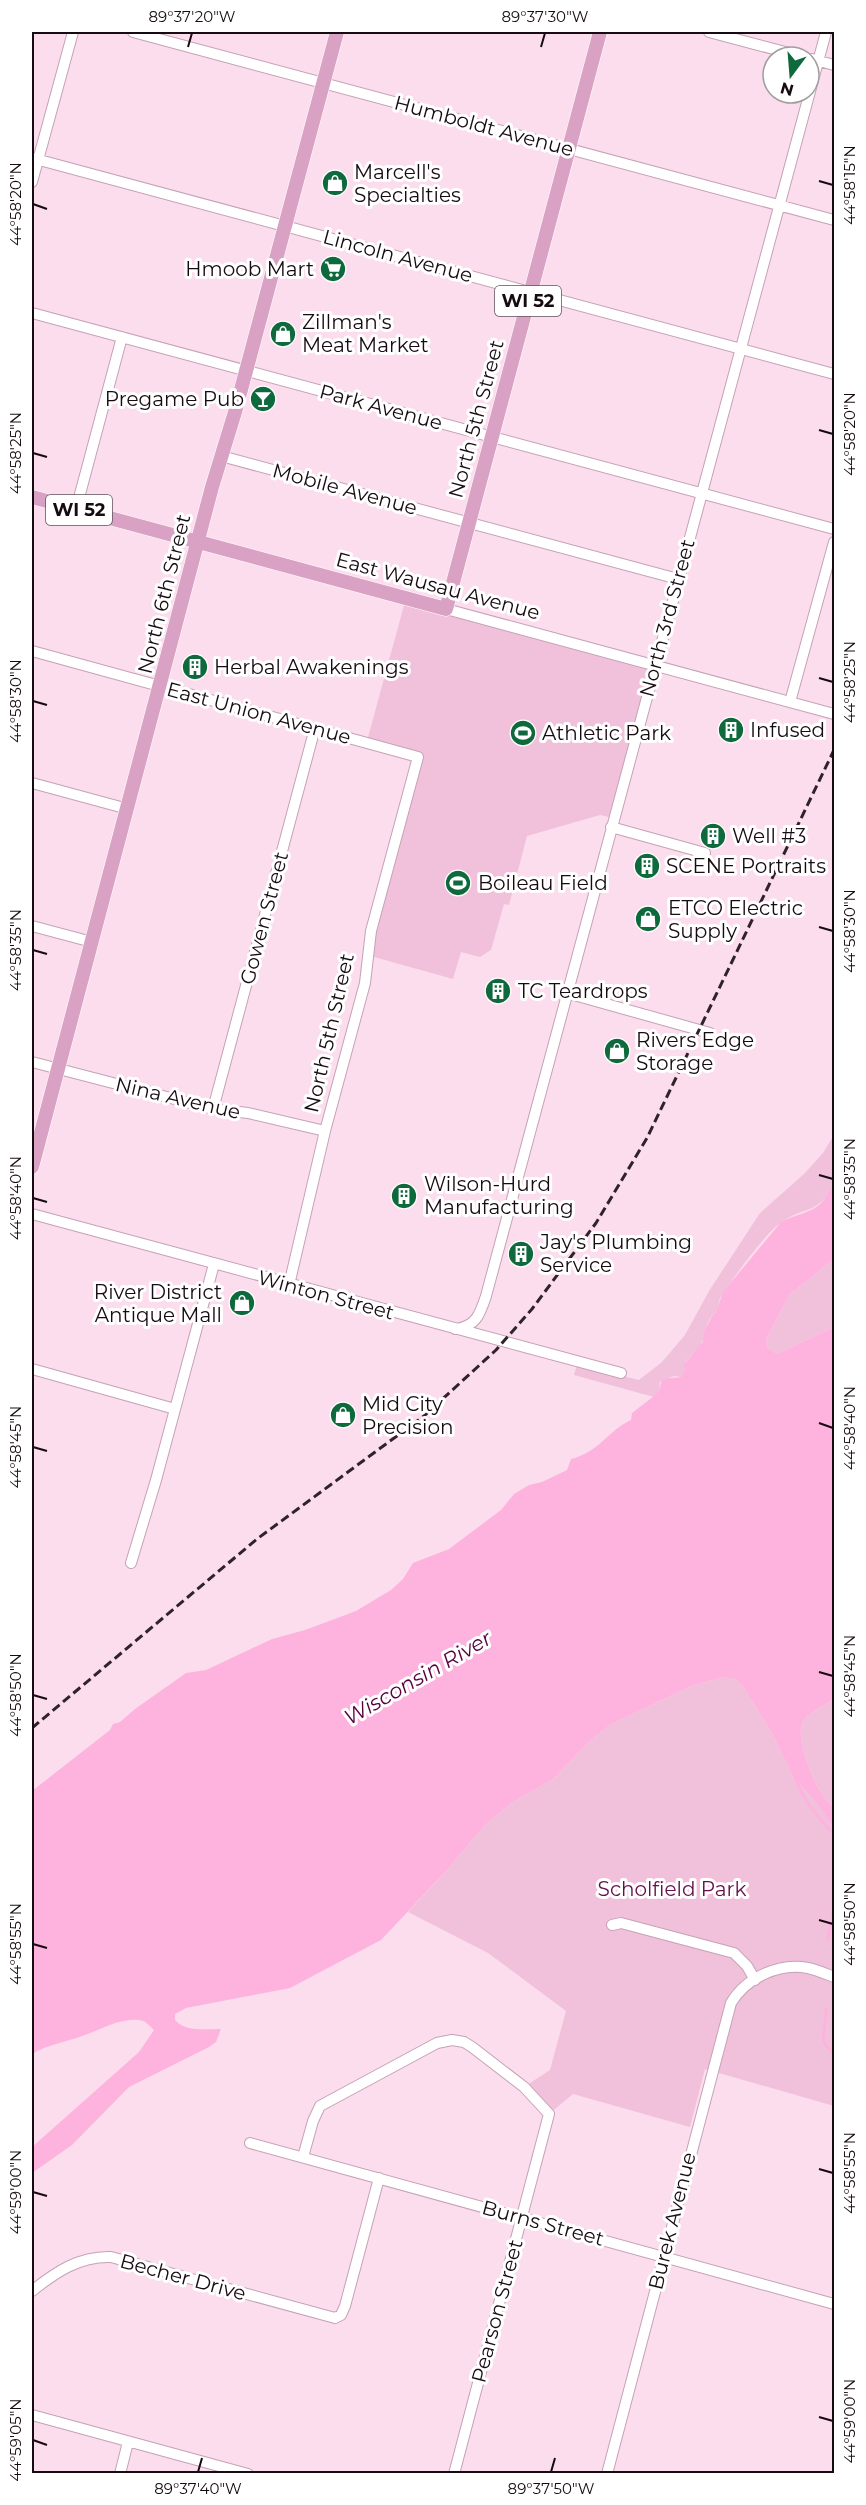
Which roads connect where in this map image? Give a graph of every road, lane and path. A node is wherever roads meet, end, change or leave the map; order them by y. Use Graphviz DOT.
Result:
graph roads {
  1 [pos="73,32"];
  2 [pos="133,32"];
  3 [pos="337,32"];
  4 [pos="600,32"];
  5 [pos="710,32"];
  6 [pos="761,46"];
  7 [pos="323,82"];
  8 [pos="802,105"];
  9 [pos="569,148"];
  10 [pos="35,158"];
  11 [pos="32,182"];
  12 [pos="779,205"];
  13 [pos="834,220"];
  14 [pos="285,226"];
  15 [pos="530,292"];
  16 [pos="32,313"];
  17 [pos="122,337"];
  18 [pos="740,348"];
  19 [pos="246,371"];
  20 [pos="834,374"];
  21 [pos="491,436"];
  22 [pos="221,456"];
  23 [pos="701,493"];
  24 [pos="32,497"];
  25 [pos="76,509"];
  26 [pos="469,522"];
  27 [pos="834,529"];
  28 [pos="198,542"];
  29 [pos="834,542"];
  30 [pos="252,556"];
  31 [pos="456,570"];
  32 [pos="315,573"];
  33 [pos="678,579"];
  34 [pos="446,609"];
  35 [pos="32,651"];
  36 [pos="654,665"];
  37 [pos="161,686"];
  38 [pos="790,702"];
  39 [pos="834,714"];
  40 [pos="315,728"];
  41 [pos="418,757"];
  42 [pos="32,783"];
  43 [pos="128,809"];
  44 [pos="611,827"];
  45 [pos="705,854"];
  46 [pos="32,926"];
  47 [pos="92,942"];
  48 [pos="567,993"];
  49 [pos="710,1033"];
  50 [pos="32,1062"];
  51 [pos="58,1069"];
  52 [pos="213,1108"];
  53 [pos="325,1131"];
  54 [pos="32,1167"];
  55 [pos="32,1214"];
  56 [pos="214,1264"];
  57 [pos="289,1285"];
  58 [pos="455,1329"];
  59 [pos="32,1369"];
  60 [pos="621,1373"];
  61 [pos="175,1410"];
  62 [pos="131,1563"];
  63 [pos="612,1925"];
  64 [pos="834,1977"];
  65 [pos="755,1980"];
  66 [pos="250,2143"];
  67 [pos="303,2157"];
  68 [pos="379,2178"];
  69 [pos="522,2217"];
  70 [pos="664,2256"];
  71 [pos="32,2291"];
  72 [pos="834,2304"];
  73 [pos="32,2415"];
  74 [pos="128,2442"];
  75 [pos="120,2474"];
  76 [pos="248,2474"];
  77 [pos="454,2474"];
  78 [pos="607,2474"];
  1 -- 10 [label="street"];
  2 -- 7 [label="street, Humboldt Avenue"];
  3 -- 7 [label="main road, North 6th Street"];
  4 -- 9 [label="main road, North 5th Street / WI 52"];
  5 -- 6 [label="street"];
  7 -- 9 [label="street, Humboldt Avenue"];
  7 -- 14 [label="main road, North 6th Street"];
  8 -- 12 [label="street, North 3rd Street"];
  9 -- 12 [label="street, Humboldt Avenue"];
  9 -- 15 [label="main road, North 5th Street / WI 52"];
  10 -- 11 [label="street"];
  10 -- 14 [label="street, Lincoln Avenue"];
  12 -- 13 [label="street, Humboldt Avenue"];
  12 -- 18 [label="street, North 3rd Street"];
  14 -- 15 [label="street, Lincoln Avenue"];
  14 -- 19 [label="main road, North 6th Street"];
  15 -- 18 [label="street, Lincoln Avenue"];
  15 -- 21 [label="main road, North 5th Street / WI 52"];
  16 -- 17 [label="street, Park Avenue"];
  17 -- 19 [label="street, Park Avenue"];
  17 -- 25 [label="street"];
  18 -- 20 [label="street, Lincoln Avenue"];
  18 -- 23 [label="street, North 3rd Street"];
  19 -- 21 [label="street, Park Avenue"];
  19 -- 22 [label="main road, North 6th Street"];
  21 -- 23 [label="street, Park Avenue"];
  21 -- 26 [label="main road, North 5th Street / WI 52"];
  22 -- 26 [label="street, Mobile Avenue"];
  22 -- 28 [label="main road, North 6th Street"];
  22 -- 30 [label="main road"];
  23 -- 27 [label="street, Park Avenue"];
  23 -- 33 [label="street, North 3rd Street"];
  24 -- 25 [label="main road, East Wausau Avenue / WI 52"];
  25 -- 28 [label="main road, East Wausau Avenue / WI 52"];
  26 -- 31 [label="main road, North 5th Street / WI 52"];
  26 -- 33 [label="street, Mobile Avenue"];
  28 -- 30 [label="main road, East Wausau Avenue / WI 52"];
  28 -- 37 [label="main road, North 6th Street"];
  29 -- 38 [label="street"];
  30 -- 32 [label="main road, East Wausau Avenue / WI 52"];
  31 -- 32 [label="main road"];
  31 -- 34 [label="main road, North 5th Street / WI 52"];
  32 -- 34 [label="main road, East Wausau Avenue / WI 52"];
  33 -- 36 [label="street, North 3rd Street"];
  34 -- 36 [label="street, East Wausau Avenue"];
  35 -- 37 [label="street, East Union Avenue"];
  36 -- 38 [label="street, East Wausau Avenue"];
  36 -- 44 [label="street, North 3rd Street"];
  37 -- 40 [label="street, East Union Avenue"];
  37 -- 43 [label="main road, North 6th Street"];
  38 -- 39 [label="street, East Wausau Avenue"];
  40 -- 41 [label="street, East Union Avenue"];
  40 -- 52 [label="street, Gowen Street"];
  41 -- 53 [label="street, North 5th Street"];
  42 -- 43 [label="street"];
  43 -- 47 [label="main road, North 6th Street"];
  44 -- 45 [label="street"];
  44 -- 48 [label="street, North 3rd Street"];
  46 -- 47 [label="street"];
  47 -- 51 [label="main road, North 6th Street"];
  48 -- 49 [label="street"];
  48 -- 58 [label="street, North 3rd Street"];
  50 -- 51 [label="street, Nina Avenue"];
  51 -- 52 [label="street, Nina Avenue"];
  51 -- 54 [label="main road, North 6th Street"];
  52 -- 53 [label="street, Nina Avenue"];
  53 -- 57 [label="street, North 5th Street"];
  55 -- 56 [label="street, Winton Street"];
  56 -- 57 [label="street, Winton Street"];
  56 -- 61 [label="street"];
  57 -- 58 [label="street, Winton Street"];
  58 -- 60 [label="street, Winton Street"];
  59 -- 61 [label="street"];
  61 -- 62 [label="street"];
  63 -- 65 [label="street"];
  64 -- 65 [label="street"];
  65 -- 70 [label="street, Burek Avenue"];
  66 -- 67 [label="street, Burns Street"];
  67 -- 68 [label="street, Burns Street"];
  67 -- 69 [label="street, Pearson Street"];
  68 -- 69 [label="street, Burns Street"];
  68 -- 71 [label="street, Becher Drive"];
  69 -- 70 [label="street, Burns Street"];
  69 -- 77 [label="street, Pearson Street"];
  70 -- 72 [label="street, Burns Street"];
  70 -- 78 [label="street, Burek Avenue"];
  73 -- 74 [label="street"];
  74 -- 75 [label="street"];
  74 -- 76 [label="street"];
}
